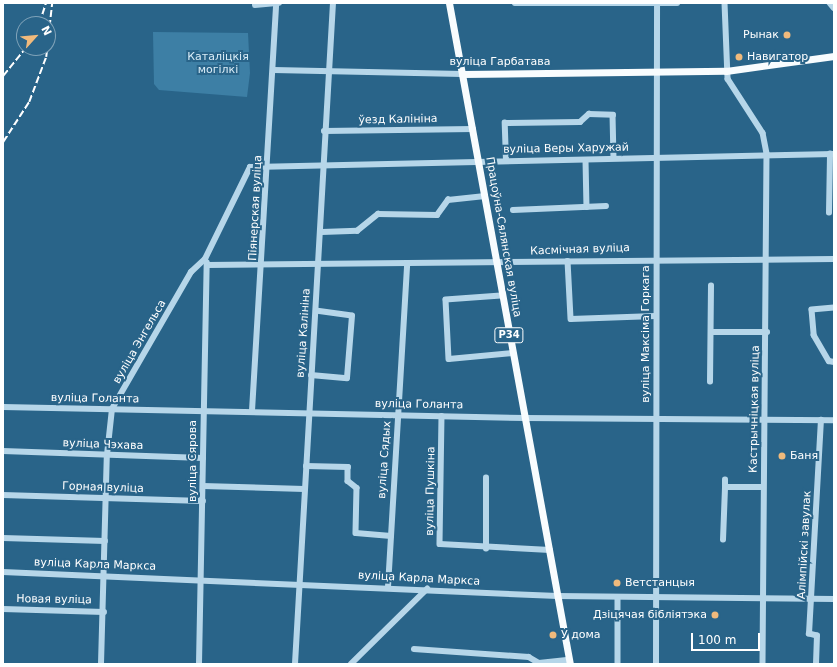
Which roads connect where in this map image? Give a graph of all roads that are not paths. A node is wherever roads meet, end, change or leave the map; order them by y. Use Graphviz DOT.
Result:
graph roads {
  1 [pos="333,3"];
  2 [pos="449,3"];
  3 [pos="515,3"];
  4 [pos="585,3"];
  5 [pos="657,3"];
  6 [pos="677,3"];
  7 [pos="725,3"];
  8 [pos="830,3"];
  9 [pos="278,4"];
  10 [pos="255,5"];
  11 [pos="834,8"];
  12 [pos="834,56"];
  13 [pos="274,70"];
  14 [pos="330,71"];
  15 [pos="726,71"];
  16 [pos="657,73"];
  17 [pos="462,74"];
  18 [pos="473,129"];
  19 [pos="324,131"];
  20 [pos="767,154"];
  21 [pos="832,154"];
  22 [pos="658,157"];
  23 [pos="614,158"];
  24 [pos="586,160"];
  25 [pos="506,161"];
  26 [pos="480,162"];
  27 [pos="250,167"];
  28 [pos="268,167"];
  29 [pos="323,167"];
  30 [pos="485,196"];
  31 [pos="606,206"];
  32 [pos="587,207"];
  33 [pos="513,210"];
  34 [pos="829,213"];
  35 [pos="322,232"];
  36 [pos="656,258"];
  37 [pos="766,258"];
  38 [pos="205,259"];
  39 [pos="834,259"];
  40 [pos="568,261"];
  41 [pos="496,262"];
  42 [pos="406,264"];
  43 [pos="208,265"];
  44 [pos="319,265"];
  45 [pos="263,266"];
  46 [pos="711,286"];
  47 [pos="501,296"];
  48 [pos="834,308"];
  49 [pos="316,311"];
  50 [pos="655,316"];
  51 [pos="711,332"];
  52 [pos="767,332"];
  53 [pos="512,353"];
  54 [pos="834,362"];
  55 [pos="311,375"];
  56 [pos="710,382"];
  57 [pos="3,407"];
  58 [pos="112,409"];
  59 [pos="203,411"];
  60 [pos="252,411"];
  61 [pos="308,413"];
  62 [pos="398,414"];
  63 [pos="442,416"];
  64 [pos="657,417"];
  65 [pos="525,418"];
  66 [pos="764,420"];
  67 [pos="820,420"];
  68 [pos="834,420"];
  69 [pos="3,451"];
  70 [pos="107,455"];
  71 [pos="203,458"];
  72 [pos="306,466"];
  73 [pos="486,478"];
  74 [pos="725,480"];
  75 [pos="203,486"];
  76 [pos="725,487"];
  77 [pos="764,487"];
  78 [pos="304,489"];
  79 [pos="3,495"];
  80 [pos="106,499"];
  81 [pos="203,501"];
  82 [pos="391,536"];
  83 [pos="3,538"];
  84 [pos="723,540"];
  85 [pos="105,541"];
  86 [pos="486,549"];
  87 [pos="550,550"];
  88 [pos="3,572"];
  89 [pos="103,575"];
  90 [pos="199,580"];
  91 [pos="302,584"];
  92 [pos="388,587"];
  93 [pos="427,589"];
  94 [pos="557,596"];
  95 [pos="618,598"];
  96 [pos="656,598"];
  97 [pos="764,598"];
  98 [pos="812,599"];
  99 [pos="834,599"];
  100 [pos="3,609"];
  101 [pos="104,612"];
  102 [pos="414,649"];
  103 [pos="569,662"];
  104 [pos="101,664"];
  105 [pos="199,664"];
  106 [pos="295,664"];
  107 [pos="351,664"];
  108 [pos="618,664"];
  109 [pos="656,664"];
  110 [pos="763,664"];
  111 [pos="816,664"];
  1 -- 14 [label="street, вуліца Калініна"];
  2 -- 17 [label="main road, Працоўна-Сялянская вуліца / Р34"];
  3 -- 4 [label="street"];
  4 -- 5 [label="street"];
  5 -- 6 [label="street"];
  5 -- 16 [label="street, вуліца Максіма Горкага"];
  7 -- 15 [label="street"];
  8 -- 11 [label="street"];
  9 -- 10 [label="street"];
  9 -- 13 [label="street, Піянерская вуліца"];
  12 -- 15 [label="main road, вуліца Гарбатава"];
  13 -- 14 [label="street, вуліца Гарбатава"];
  13 -- 28 [label="street, Піянерская вуліца"];
  14 -- 17 [label="street, вуліца Гарбатава"];
  14 -- 19 [label="street, вуліца Калініна"];
  15 -- 16 [label="main road, вуліца Гарбатава"];
  15 -- 20 [label="street, Кастрычніцкая вуліца"];
  16 -- 17 [label="main road, вуліца Гарбатава"];
  16 -- 22 [label="street, вуліца Максіма Горкага"];
  17 -- 18 [label="main road, Працоўна-Сялянская вуліца / Р34"];
  18 -- 19 [label="street, ўезд Калініна"];
  18 -- 26 [label="main road, Працоўна-Сялянская вуліца / Р34"];
  19 -- 29 [label="street, вуліца Калініна"];
  20 -- 21 [label="street, вуліца Веры Харужай"];
  20 -- 22 [label="street, вуліца Веры Харужай"];
  20 -- 37 [label="street, Кастрычніцкая вуліца"];
  21 -- 34 [label="street"];
  22 -- 23 [label="street, вуліца Веры Харужай"];
  22 -- 36 [label="street, вуліца Максіма Горкага"];
  23 -- 24 [label="street, вуліца Веры Харужай"];
  23 -- 25 [label="street"];
  24 -- 25 [label="street, вуліца Веры Харужай"];
  24 -- 32 [label="street"];
  25 -- 26 [label="street, вуліца Веры Харужай"];
  26 -- 29 [label="street, вуліца Веры Харужай"];
  26 -- 30 [label="main road, Працоўна-Сялянская вуліца / Р34"];
  27 -- 28 [label="street, вуліца Веры Харужай"];
  27 -- 38 [label="street, вуліца Энгельса"];
  28 -- 29 [label="street, вуліца Веры Харужай"];
  28 -- 45 [label="street, Піянерская вуліца"];
  29 -- 35 [label="street, вуліца Калініна"];
  30 -- 35 [label="street"];
  30 -- 41 [label="main road, Працоўна-Сялянская вуліца / Р34"];
  31 -- 32 [label="street"];
  32 -- 33 [label="street"];
  35 -- 44 [label="street, вуліца Калініна"];
  36 -- 37 [label="street, Касмічная вуліца"];
  36 -- 40 [label="street, Касмічная вуліца"];
  36 -- 50 [label="street, вуліца Максіма Горкага"];
  37 -- 39 [label="street, Касмічная вуліца"];
  37 -- 52 [label="street, Кастрычніцкая вуліца"];
  38 -- 43 [label="street, вуліца Сярова"];
  38 -- 58 [label="street, вуліца Энгельса"];
  40 -- 41 [label="street, Касмічная вуліца"];
  40 -- 50 [label="street"];
  41 -- 42 [label="street, Касмічная вуліца"];
  41 -- 47 [label="main road, Працоўна-Сялянская вуліца / Р34"];
  42 -- 44 [label="street, Касмічная вуліца"];
  42 -- 62 [label="street, вуліца Сядых"];
  43 -- 45 [label="street, Касмічная вуліца"];
  43 -- 59 [label="street, вуліца Сярова"];
  44 -- 45 [label="street, Касмічная вуліца"];
  44 -- 49 [label="street, вуліца Калініна"];
  45 -- 60 [label="street, Піянерская вуліца"];
  46 -- 51 [label="street"];
  47 -- 53 [label="main road, Працоўна-Сялянская вуліца / Р34"];
  47 -- 53 [label="street"];
  48 -- 54 [label="street"];
  49 -- 55 [label="street, вуліца Калініна"];
  49 -- 55 [label="street"];
  50 -- 64 [label="street, вуліца Максіма Горкага"];
  51 -- 52 [label="street"];
  51 -- 56 [label="street"];
  52 -- 66 [label="street, Кастрычніцкая вуліца"];
  53 -- 65 [label="main road, Працоўна-Сялянская вуліца / Р34"];
  55 -- 61 [label="street, вуліца Калініна"];
  57 -- 58 [label="street, вуліца Голанта"];
  58 -- 59 [label="street, вуліца Голанта"];
  58 -- 70 [label="street, вуліца Энгельса"];
  59 -- 60 [label="street, вуліца Голанта"];
  59 -- 71 [label="street, вуліца Сярова"];
  60 -- 61 [label="street, вуліца Голанта"];
  61 -- 62 [label="street, вуліца Голанта"];
  61 -- 72 [label="street, вуліца Калініна"];
  62 -- 63 [label="street, вуліца Голанта"];
  62 -- 82 [label="street, вуліца Сядых"];
  63 -- 65 [label="street, вуліца Голанта"];
  63 -- 86 [label="street, вуліца Пушкіна"];
  64 -- 65 [label="street, вуліца Голанта"];
  64 -- 66 [label="street, вуліца Голанта"];
  64 -- 96 [label="street, вуліца Максіма Горкага"];
  65 -- 87 [label="main road, Працоўна-Сялянская вуліца / Р34"];
  66 -- 67 [label="street, вуліца Голанта"];
  66 -- 77 [label="street, Кастрычніцкая вуліца"];
  67 -- 68 [label="street, вуліца Голанта"];
  67 -- 98 [label="street, Алімпійскі завулак"];
  69 -- 70 [label="street, вуліца Чэхава"];
  70 -- 71 [label="street, вуліца Чэхава"];
  70 -- 80 [label="street, вуліца Энгельса"];
  71 -- 75 [label="street, вуліца Сярова"];
  72 -- 78 [label="street, вуліца Калініна"];
  72 -- 82 [label="street"];
  73 -- 86 [label="street"];
  74 -- 76 [label="street"];
  75 -- 78 [label="street"];
  75 -- 81 [label="street, вуліца Сярова"];
  76 -- 77 [label="street"];
  76 -- 84 [label="street"];
  77 -- 97 [label="street, Кастрычніцкая вуліца"];
  78 -- 91 [label="street, вуліца Калініна"];
  79 -- 80 [label="street, Горная вуліца"];
  80 -- 81 [label="street, Горная вуліца"];
  80 -- 85 [label="street, вуліца Энгельса"];
  81 -- 90 [label="street, вуліца Сярова"];
  82 -- 92 [label="street, вуліца Сядых"];
  83 -- 85 [label="street"];
  85 -- 89 [label="street, вуліца Энгельса"];
  86 -- 87 [label="street, вуліца Пушкіна"];
  87 -- 94 [label="main road, Працоўна-Сялянская вуліца / Р34"];
  88 -- 89 [label="street, вуліца Карла Маркса"];
  89 -- 90 [label="street, вуліца Карла Маркса"];
  89 -- 101 [label="street, вуліца Энгельса"];
  90 -- 91 [label="street, вуліца Карла Маркса"];
  90 -- 105 [label="street, вуліца Сярова"];
  91 -- 92 [label="street, вуліца Карла Маркса"];
  91 -- 106 [label="street, вуліца Калініна"];
  92 -- 93 [label="street, вуліца Карла Маркса"];
  93 -- 94 [label="street, вуліца Карла Маркса"];
  93 -- 107 [label="street"];
  94 -- 95 [label="street, вуліца Карла Маркса"];
  94 -- 103 [label="main road, Працоўна-Сялянская вуліца / Р34"];
  95 -- 96 [label="street, вуліца Карла Маркса"];
  95 -- 108 [label="street"];
  96 -- 97 [label="street, вуліца Карла Маркса"];
  96 -- 109 [label="street, вуліца Максіма Горкага"];
  97 -- 98 [label="street, вуліца Карла Маркса"];
  97 -- 110 [label="street, Кастрычніцкая вуліца"];
  98 -- 99 [label="street, вуліца Карла Маркса"];
  98 -- 111 [label="street, Алімпійскі завулак"];
  100 -- 101 [label="street, Новая вуліца"];
  101 -- 104 [label="street, вуліца Энгельса"];
  102 -- 103 [label="street"];
}
